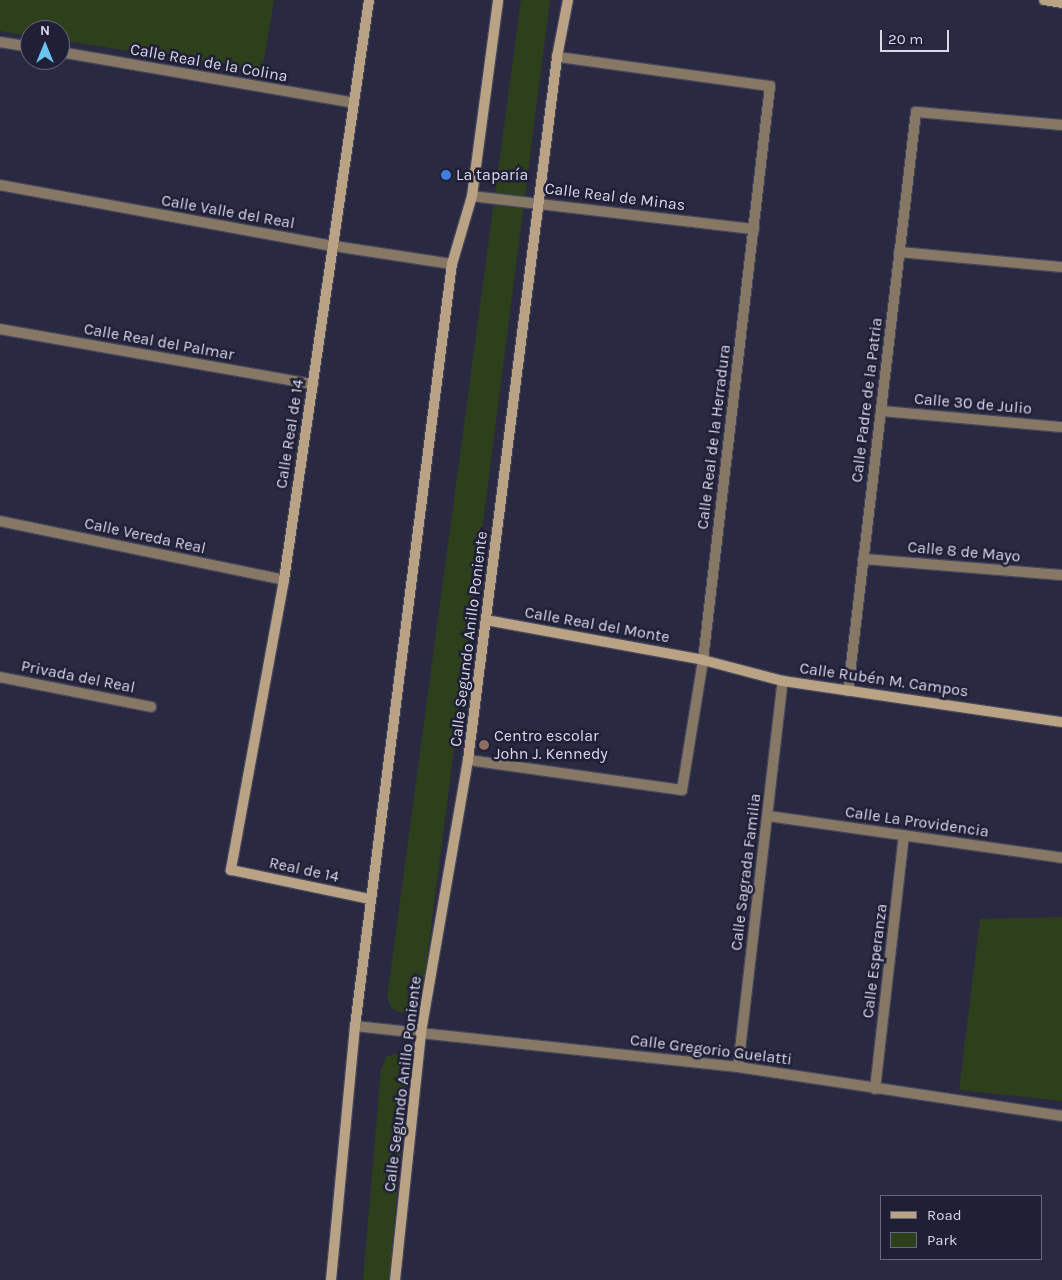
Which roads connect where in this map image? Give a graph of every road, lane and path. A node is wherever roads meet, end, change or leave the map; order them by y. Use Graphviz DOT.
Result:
graph roads {
  1 [pos="369,0"];
  2 [pos="498,0"];
  3 [pos="568,0"];
  4 [pos="1044,0"];
  5 [pos="1062,3"];
  6 [pos="0,42"];
  7 [pos="20,45"];
  8 [pos="70,54"];
  9 [pos="557,57"];
  10 [pos="354,103"];
  11 [pos="1062,125"];
  12 [pos="0,185"];
  13 [pos="472,196"];
  14 [pos="539,203"];
  15 [pos="754,229"];
  16 [pos="334,246"];
  17 [pos="900,252"];
  18 [pos="452,264"];
  19 [pos="1062,267"];
  20 [pos="0,329"];
  21 [pos="313,384"];
  22 [pos="881,411"];
  23 [pos="1062,427"];
  24 [pos="0,521"];
  25 [pos="863,559"];
  26 [pos="1062,575"];
  27 [pos="284,580"];
  28 [pos="486,620"];
  29 [pos="703,660"];
  30 [pos="0,677"];
  31 [pos="783,681"];
  32 [pos="848,690"];
  33 [pos="151,706"];
  34 [pos="1062,722"];
  35 [pos="468,760"];
  36 [pos="768,816"];
  37 [pos="904,836"];
  38 [pos="1062,858"];
  39 [pos="231,870"];
  40 [pos="370,899"];
  41 [pos="354,1026"];
  42 [pos="421,1032"];
  43 [pos="738,1067"];
  44 [pos="875,1089"];
  45 [pos="1062,1116"];
  46 [pos="331,1280"];
  47 [pos="396,1280"];
  1 -- 10 [label="main road, Calle Real de 14"];
  2 -- 13 [label="main road"];
  3 -- 9 [label="main road, Calle Segundo Anillo Poniente"];
  4 -- 5 [label="main road"];
  6 -- 7 [label="street"];
  8 -- 10 [label="street, Calle Real de la Colina"];
  9 -- 14 [label="main road, Calle Segundo Anillo Poniente"];
  9 -- 15 [label="street, Calle Real de la Herradura"];
  10 -- 16 [label="main road, Calle Real de 14"];
  11 -- 17 [label="street, Calle Padre de la Patria"];
  12 -- 16 [label="street, Calle Valle del Real"];
  13 -- 14 [label="street, Calle Real de Minas"];
  13 -- 18 [label="main road"];
  14 -- 15 [label="street, Calle Real de Minas"];
  14 -- 28 [label="main road, Calle Segundo Anillo Poniente"];
  15 -- 29 [label="street, Calle Real de la Herradura"];
  16 -- 18 [label="street, Calle Valle del Real"];
  16 -- 21 [label="main road, Calle Real de 14"];
  17 -- 19 [label="street"];
  17 -- 22 [label="street, Calle Padre de la Patria"];
  18 -- 40 [label="main road"];
  20 -- 21 [label="street, Calle Real del Palmar"];
  21 -- 27 [label="main road, Calle Real de 14"];
  22 -- 23 [label="street, Calle 30 de Julio"];
  22 -- 25 [label="street, Calle Padre de la Patria"];
  24 -- 27 [label="street, Calle Vereda Real"];
  25 -- 26 [label="street, Calle 8 de Mayo"];
  25 -- 32 [label="street, Calle Padre de la Patria"];
  27 -- 39 [label="main road, Calle Real de 14"];
  28 -- 29 [label="main road, Calle Real del Monte"];
  28 -- 35 [label="main road, Calle Segundo Anillo Poniente"];
  29 -- 31 [label="main road, Calle Rubén M. Campos"];
  29 -- 35 [label="street, Calle Real de la Herradura"];
  30 -- 33 [label="street, Privada del Real"];
  31 -- 32 [label="main road, Calle Rubén M. Campos"];
  31 -- 36 [label="street, Calle Sagrada Familia"];
  32 -- 34 [label="main road, Calle Rubén M. Campos"];
  35 -- 42 [label="main road, Calle Segundo Anillo Poniente"];
  36 -- 37 [label="street, Calle La Providencia"];
  36 -- 43 [label="street, Calle Sagrada Familia"];
  37 -- 38 [label="street, Calle La Providencia"];
  37 -- 44 [label="street, Calle Esperanza"];
  39 -- 40 [label="main road, Real de 14"];
  40 -- 41 [label="main road"];
  41 -- 42 [label="street, Calle Gregorio Guelatti"];
  41 -- 46 [label="main road"];
  42 -- 43 [label="street, Calle Gregorio Guelatti"];
  42 -- 47 [label="main road, Calle Segundo Anillo Poniente"];
  43 -- 44 [label="street, Calle Gregorio Guelatti"];
  44 -- 45 [label="street, Calle Gregorio Guelatti"];
}
